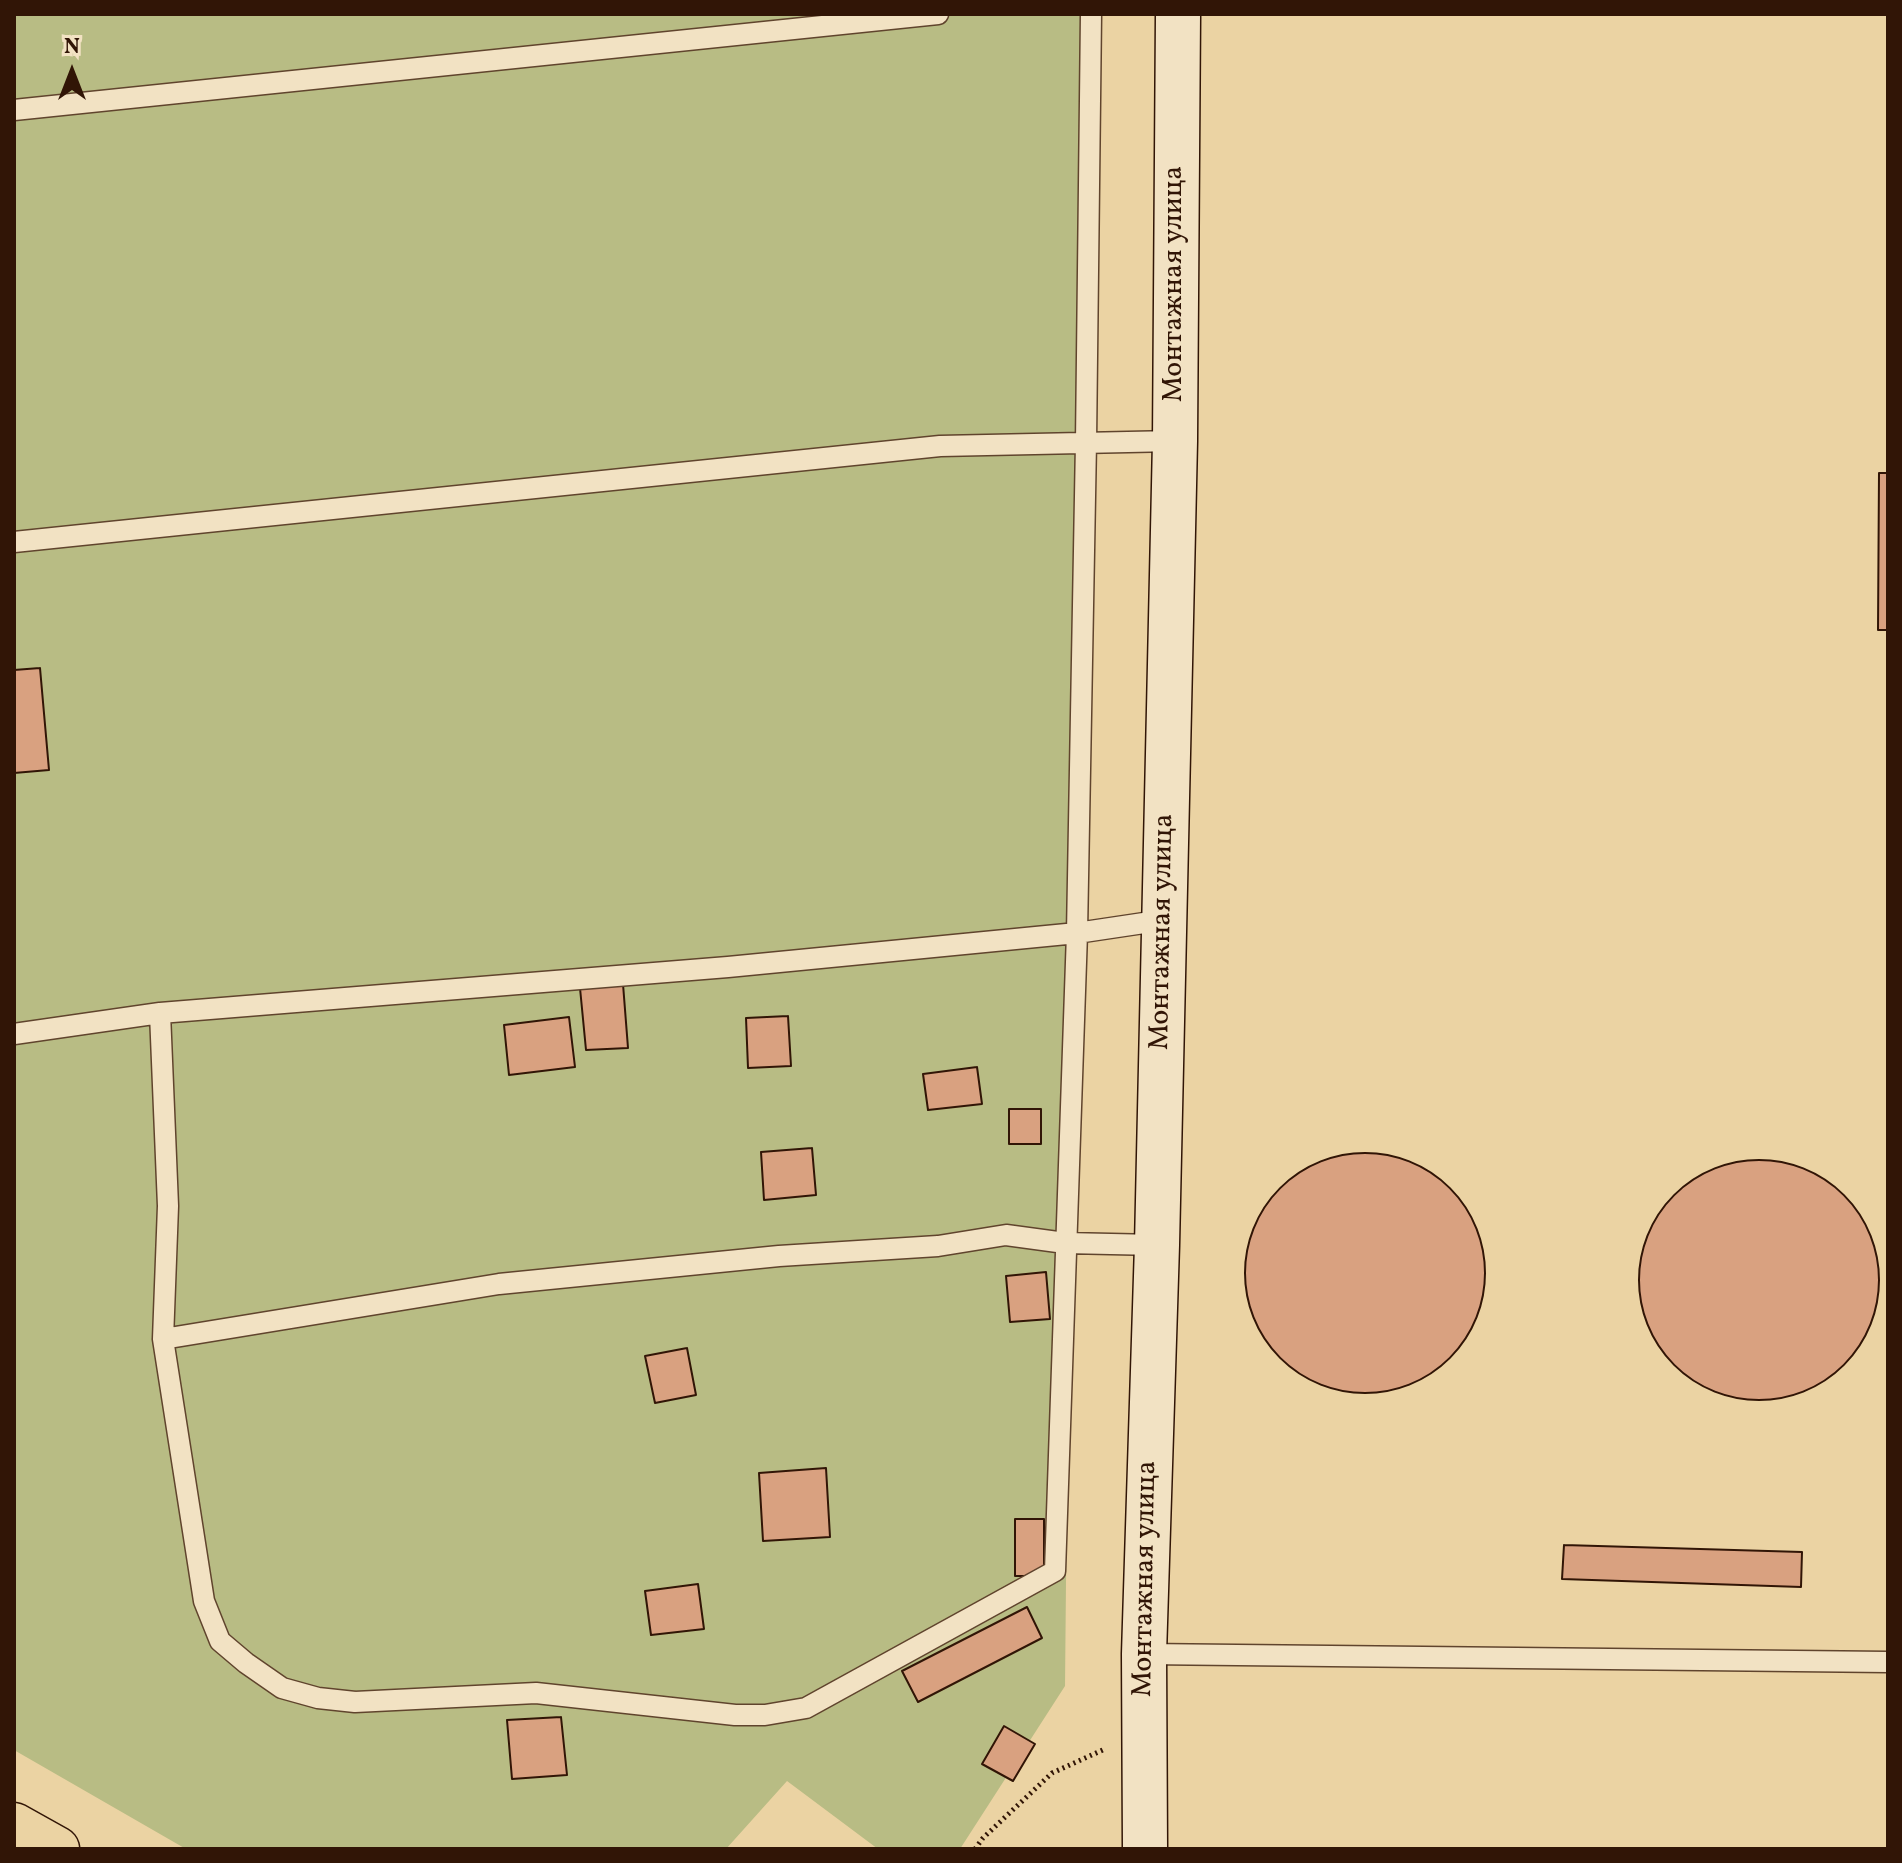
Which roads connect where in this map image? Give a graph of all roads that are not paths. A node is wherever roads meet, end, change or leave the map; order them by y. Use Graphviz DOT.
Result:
graph roads {
  1 [pos="938,14"];
  2 [pos="1091,14"];
  3 [pos="1178,14"];
  4 [pos="14,110"];
  5 [pos="1175,441"];
  6 [pos="1086,442"];
  7 [pos="14,542"];
  8 [pos="1164,920"];
  9 [pos="1077,933"];
  10 [pos="160,1013"];
  11 [pos="14,1034"];
  12 [pos="1065,1243"];
  13 [pos="1157,1245"];
  14 [pos="163,1339"];
  15 [pos="1144,1654"];
  16 [pos="1888,1662"];
  17 [pos="14,1825"];
  18 [pos="57,1849"];
  19 [pos="1145,1849"];
  1 -- 4 [label="lane"];
  2 -- 6 [label="lane"];
  3 -- 5 [label="street, Монтажная улица"];
  5 -- 6 [label="lane"];
  5 -- 8 [label="street, Монтажная улица"];
  6 -- 7 [label="lane"];
  6 -- 9 [label="lane"];
  8 -- 9 [label="lane"];
  8 -- 13 [label="street, Монтажная улица"];
  9 -- 10 [label="lane"];
  9 -- 12 [label="lane"];
  10 -- 11 [label="lane"];
  10 -- 14 [label="lane"];
  12 -- 13 [label="lane"];
  12 -- 14 [label="lane"];
  12 -- 14 [label="lane"];
  13 -- 15 [label="street, Монтажная улица"];
  15 -- 16 [label="lane"];
  15 -- 19 [label="street, Монтажная улица"];
  17 -- 18 [label="main road"];
}
